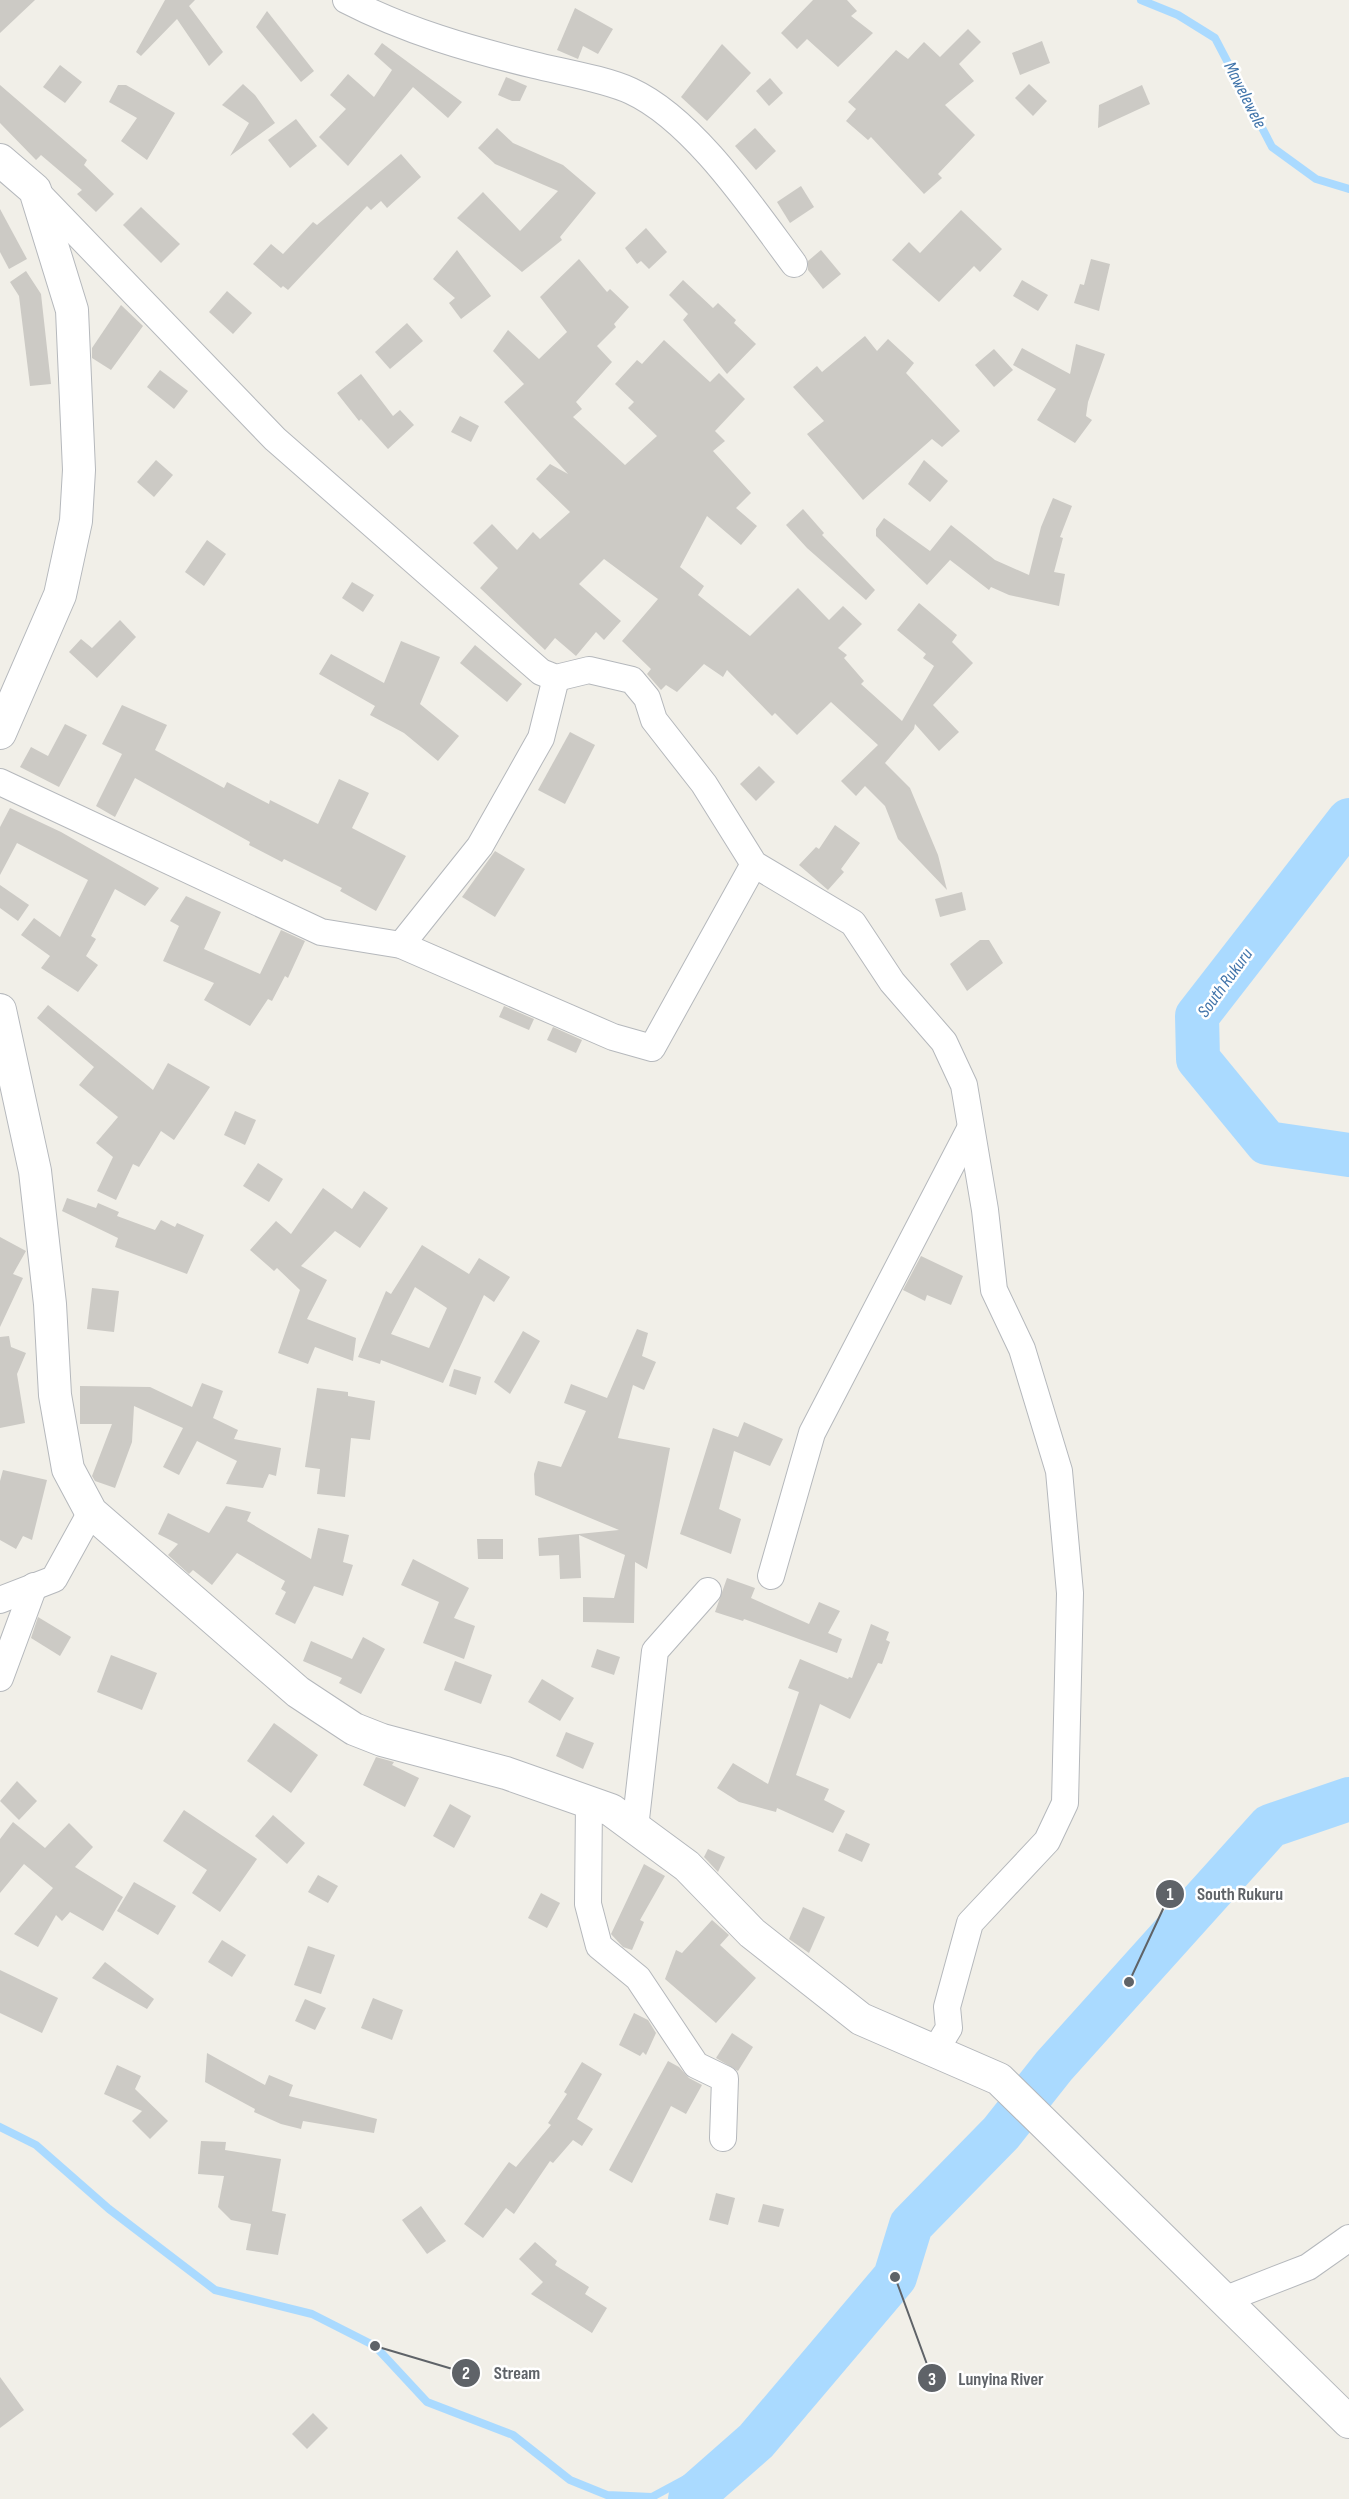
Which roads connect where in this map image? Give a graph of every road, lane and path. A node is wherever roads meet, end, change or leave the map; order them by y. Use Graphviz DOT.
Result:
graph roads {
  1 [pos="346,0"];
  2 [pos="0,160"];
  3 [pos="35,190"];
  4 [pos="794,264"];
  5 [pos="555,678"];
  6 [pos="0,733"];
  7 [pos="0,782"];
  8 [pos="754,864"];
  9 [pos="402,945"];
  10 [pos="0,1010"];
  11 [pos="969,1129"];
  12 [pos="91,1512"];
  13 [pos="771,1576"];
  14 [pos="34,1586"];
  15 [pos="708,1591"];
  16 [pos="0,1600"];
  17 [pos="0,1678"];
  18 [pos="589,1802"];
  19 [pos="635,1828"];
  20 [pos="935,2051"];
  21 [pos="723,2138"];
  22 [pos="1349,2238"];
  23 [pos="1226,2299"];
  24 [pos="1349,2422"];
  1 -- 4 [label="street"];
  2 -- 3 [label="street"];
  3 -- 5 [label="street"];
  3 -- 6 [label="street"];
  5 -- 8 [label="street"];
  5 -- 9 [label="street"];
  7 -- 9 [label="street"];
  8 -- 9 [label="street"];
  8 -- 11 [label="street"];
  10 -- 12 [label="street"];
  11 -- 13 [label="street"];
  11 -- 20 [label="street"];
  12 -- 14 [label="street"];
  12 -- 18 [label="street"];
  14 -- 16 [label="street"];
  14 -- 17 [label="street"];
  15 -- 19 [label="street"];
  18 -- 19 [label="street"];
  18 -- 21 [label="street"];
  19 -- 20 [label="street"];
  20 -- 23 [label="street"];
  22 -- 23 [label="street"];
  23 -- 24 [label="street"];
}
